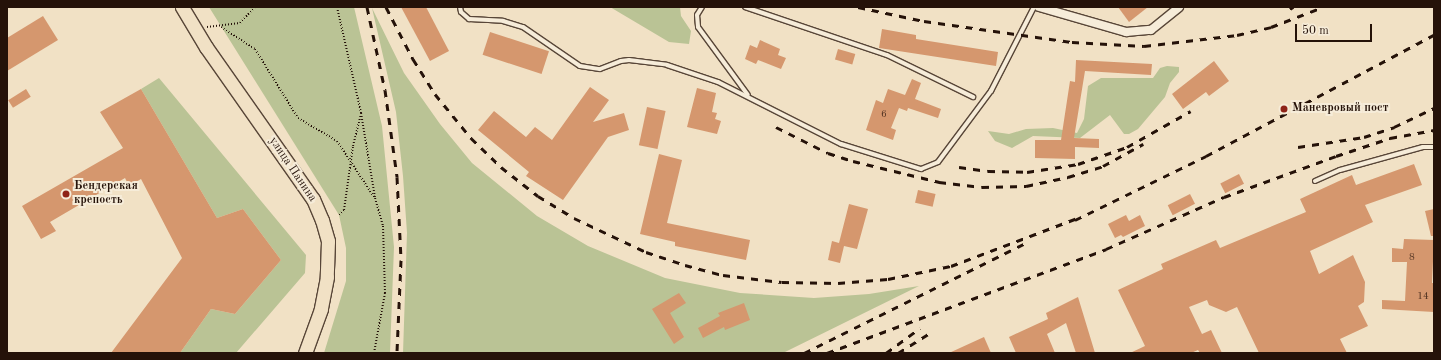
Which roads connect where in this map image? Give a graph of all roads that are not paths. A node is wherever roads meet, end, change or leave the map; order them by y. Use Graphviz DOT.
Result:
graph roads {
  1 [pos="182,7"];
  2 [pos="460,7"];
  3 [pos="702,7"];
  4 [pos="745,7"];
  5 [pos="1034,7"];
  6 [pos="1039,7"];
  7 [pos="1179,7"];
  8 [pos="750,97"];
  9 [pos="973,97"];
  10 [pos="1434,148"];
  11 [pos="1315,181"];
  12 [pos="305,353"];
  1 -- 12 [label="main road, улица Панина"];
  2 -- 8 [label="lane"];
  3 -- 8 [label="lane"];
  4 -- 9 [label="lane"];
  5 -- 8 [label="lane"];
  6 -- 7 [label="street"];
  10 -- 11 [label="lane"];
}
